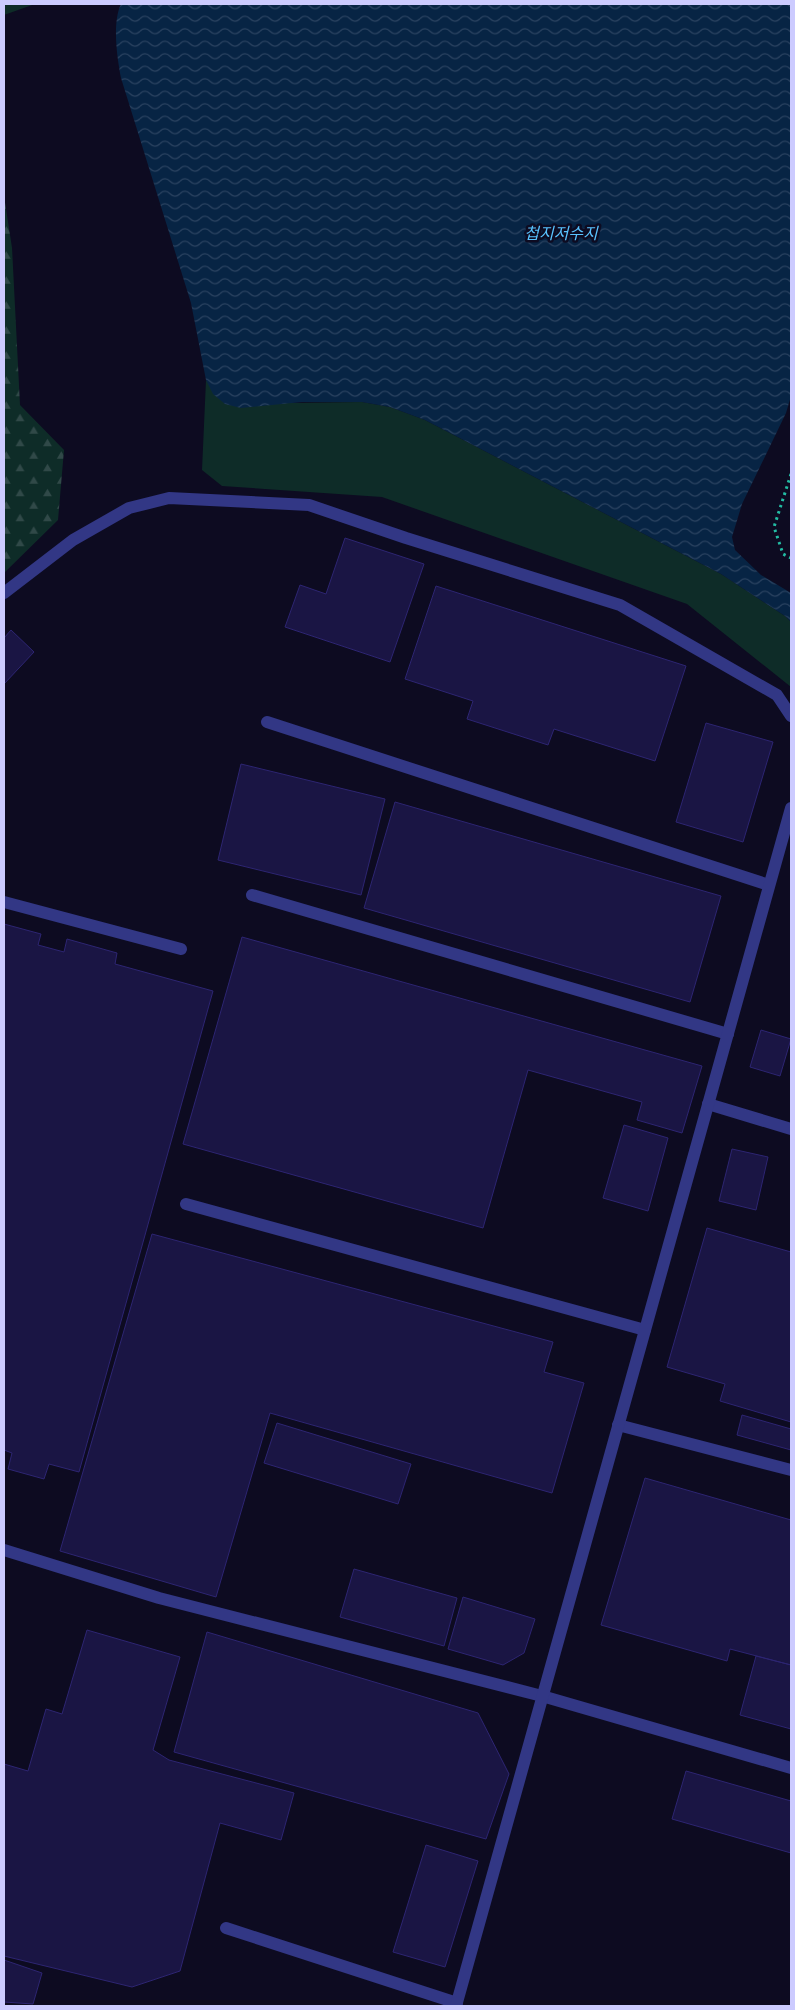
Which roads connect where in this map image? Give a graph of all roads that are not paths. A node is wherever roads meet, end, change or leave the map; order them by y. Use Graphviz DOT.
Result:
graph roads {
  1 [pos="4,593"];
  2 [pos="791,716"];
  3 [pos="267,722"];
  4 [pos="791,808"];
  5 [pos="770,885"];
  6 [pos="252,895"];
  7 [pos="4,902"];
  8 [pos="181,949"];
  9 [pos="728,1034"];
  10 [pos="708,1104"];
  11 [pos="791,1129"];
  12 [pos="186,1204"];
  13 [pos="645,1330"];
  14 [pos="618,1425"];
  15 [pos="791,1470"];
  16 [pos="4,1550"];
  17 [pos="542,1696"];
  18 [pos="791,1768"];
  19 [pos="226,1928"];
  20 [pos="456,2005"];
  1 -- 2 [label="street"];
  3 -- 5 [label="street"];
  4 -- 5 [label="street"];
  5 -- 9 [label="street"];
  6 -- 9 [label="street"];
  7 -- 8 [label="street"];
  9 -- 10 [label="street"];
  10 -- 11 [label="street"];
  10 -- 13 [label="street"];
  12 -- 13 [label="street"];
  13 -- 14 [label="street"];
  14 -- 15 [label="street"];
  14 -- 17 [label="street"];
  16 -- 17 [label="street"];
  17 -- 18 [label="street"];
  17 -- 20 [label="street"];
  19 -- 20 [label="street"];
}
